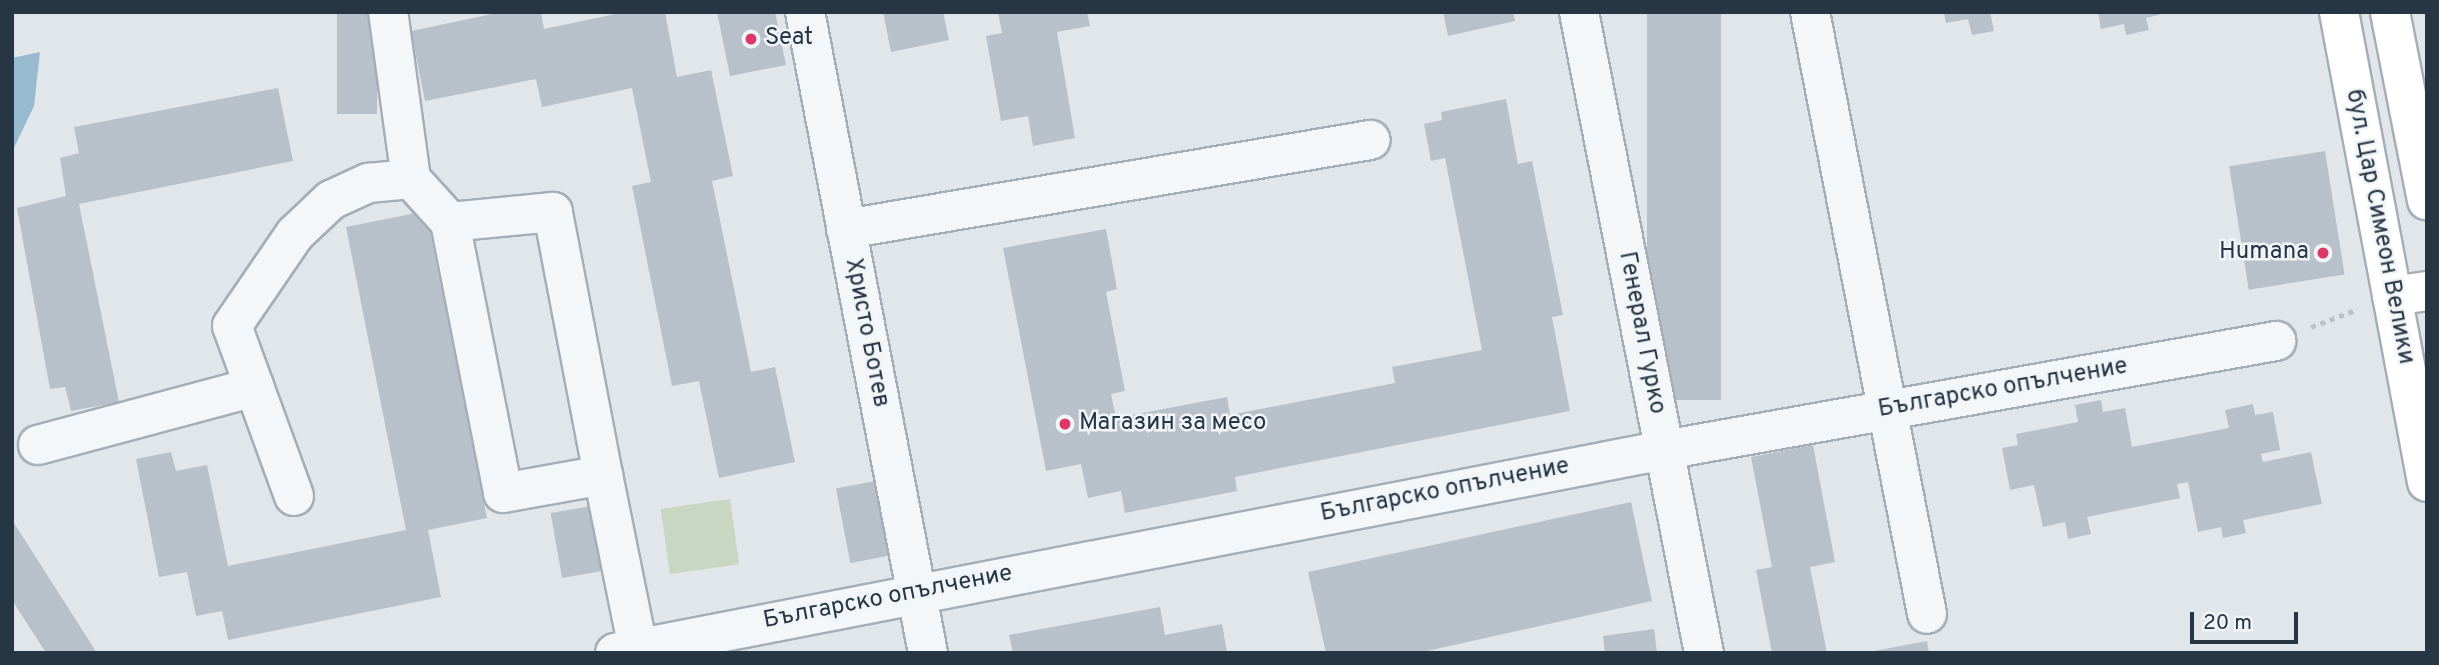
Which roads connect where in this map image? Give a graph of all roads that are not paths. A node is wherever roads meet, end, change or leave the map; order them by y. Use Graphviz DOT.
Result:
graph roads {
  1 [pos="388,12"];
  2 [pos="805,12"];
  3 [pos="1579,12"];
  4 [pos="1810,12"];
  5 [pos="2339,12"];
  6 [pos="2390,12"];
  7 [pos="1370,140"];
  8 [pos="411,179"];
  9 [pos="2427,200"];
  10 [pos="450,222"];
  11 [pos="846,229"];
  12 [pos="2409,294"];
  13 [pos="2276,341"];
  14 [pos="254,387"];
  15 [pos="1889,410"];
  16 [pos="38,445"];
  17 [pos="1664,450"];
  18 [pos="603,475"];
  19 [pos="2427,482"];
  20 [pos="294,496"];
  21 [pos="916,591"];
  22 [pos="1927,614"];
  23 [pos="627,650"];
  24 [pos="928,653"];
  25 [pos="1704,653"];
  1 -- 8 [label="street"];
  2 -- 11 [label="street, Христо Ботев"];
  3 -- 17 [label="street, Генерал Гурко"];
  4 -- 15 [label="street"];
  5 -- 12 [label="main road, бул. Цар Симеон Велики"];
  6 -- 9 [label="main road"];
  7 -- 11 [label="street"];
  8 -- 10 [label="street"];
  8 -- 14 [label="street"];
  10 -- 18 [label="street"];
  10 -- 18 [label="street"];
  11 -- 21 [label="street, Христо Ботев"];
  12 -- 19 [label="main road, бул. Цар Симеон Велики"];
  13 -- 15 [label="street, Българско опълчение"];
  14 -- 16 [label="street"];
  14 -- 20 [label="street"];
  15 -- 17 [label="street, Българско опълчение"];
  15 -- 22 [label="street"];
  17 -- 21 [label="street, Българско опълчение"];
  17 -- 25 [label="street, Генерал Гурко"];
  18 -- 23 [label="street"];
  21 -- 23 [label="street, Българско опълчение"];
  21 -- 24 [label="street, Христо Ботев"];
}
